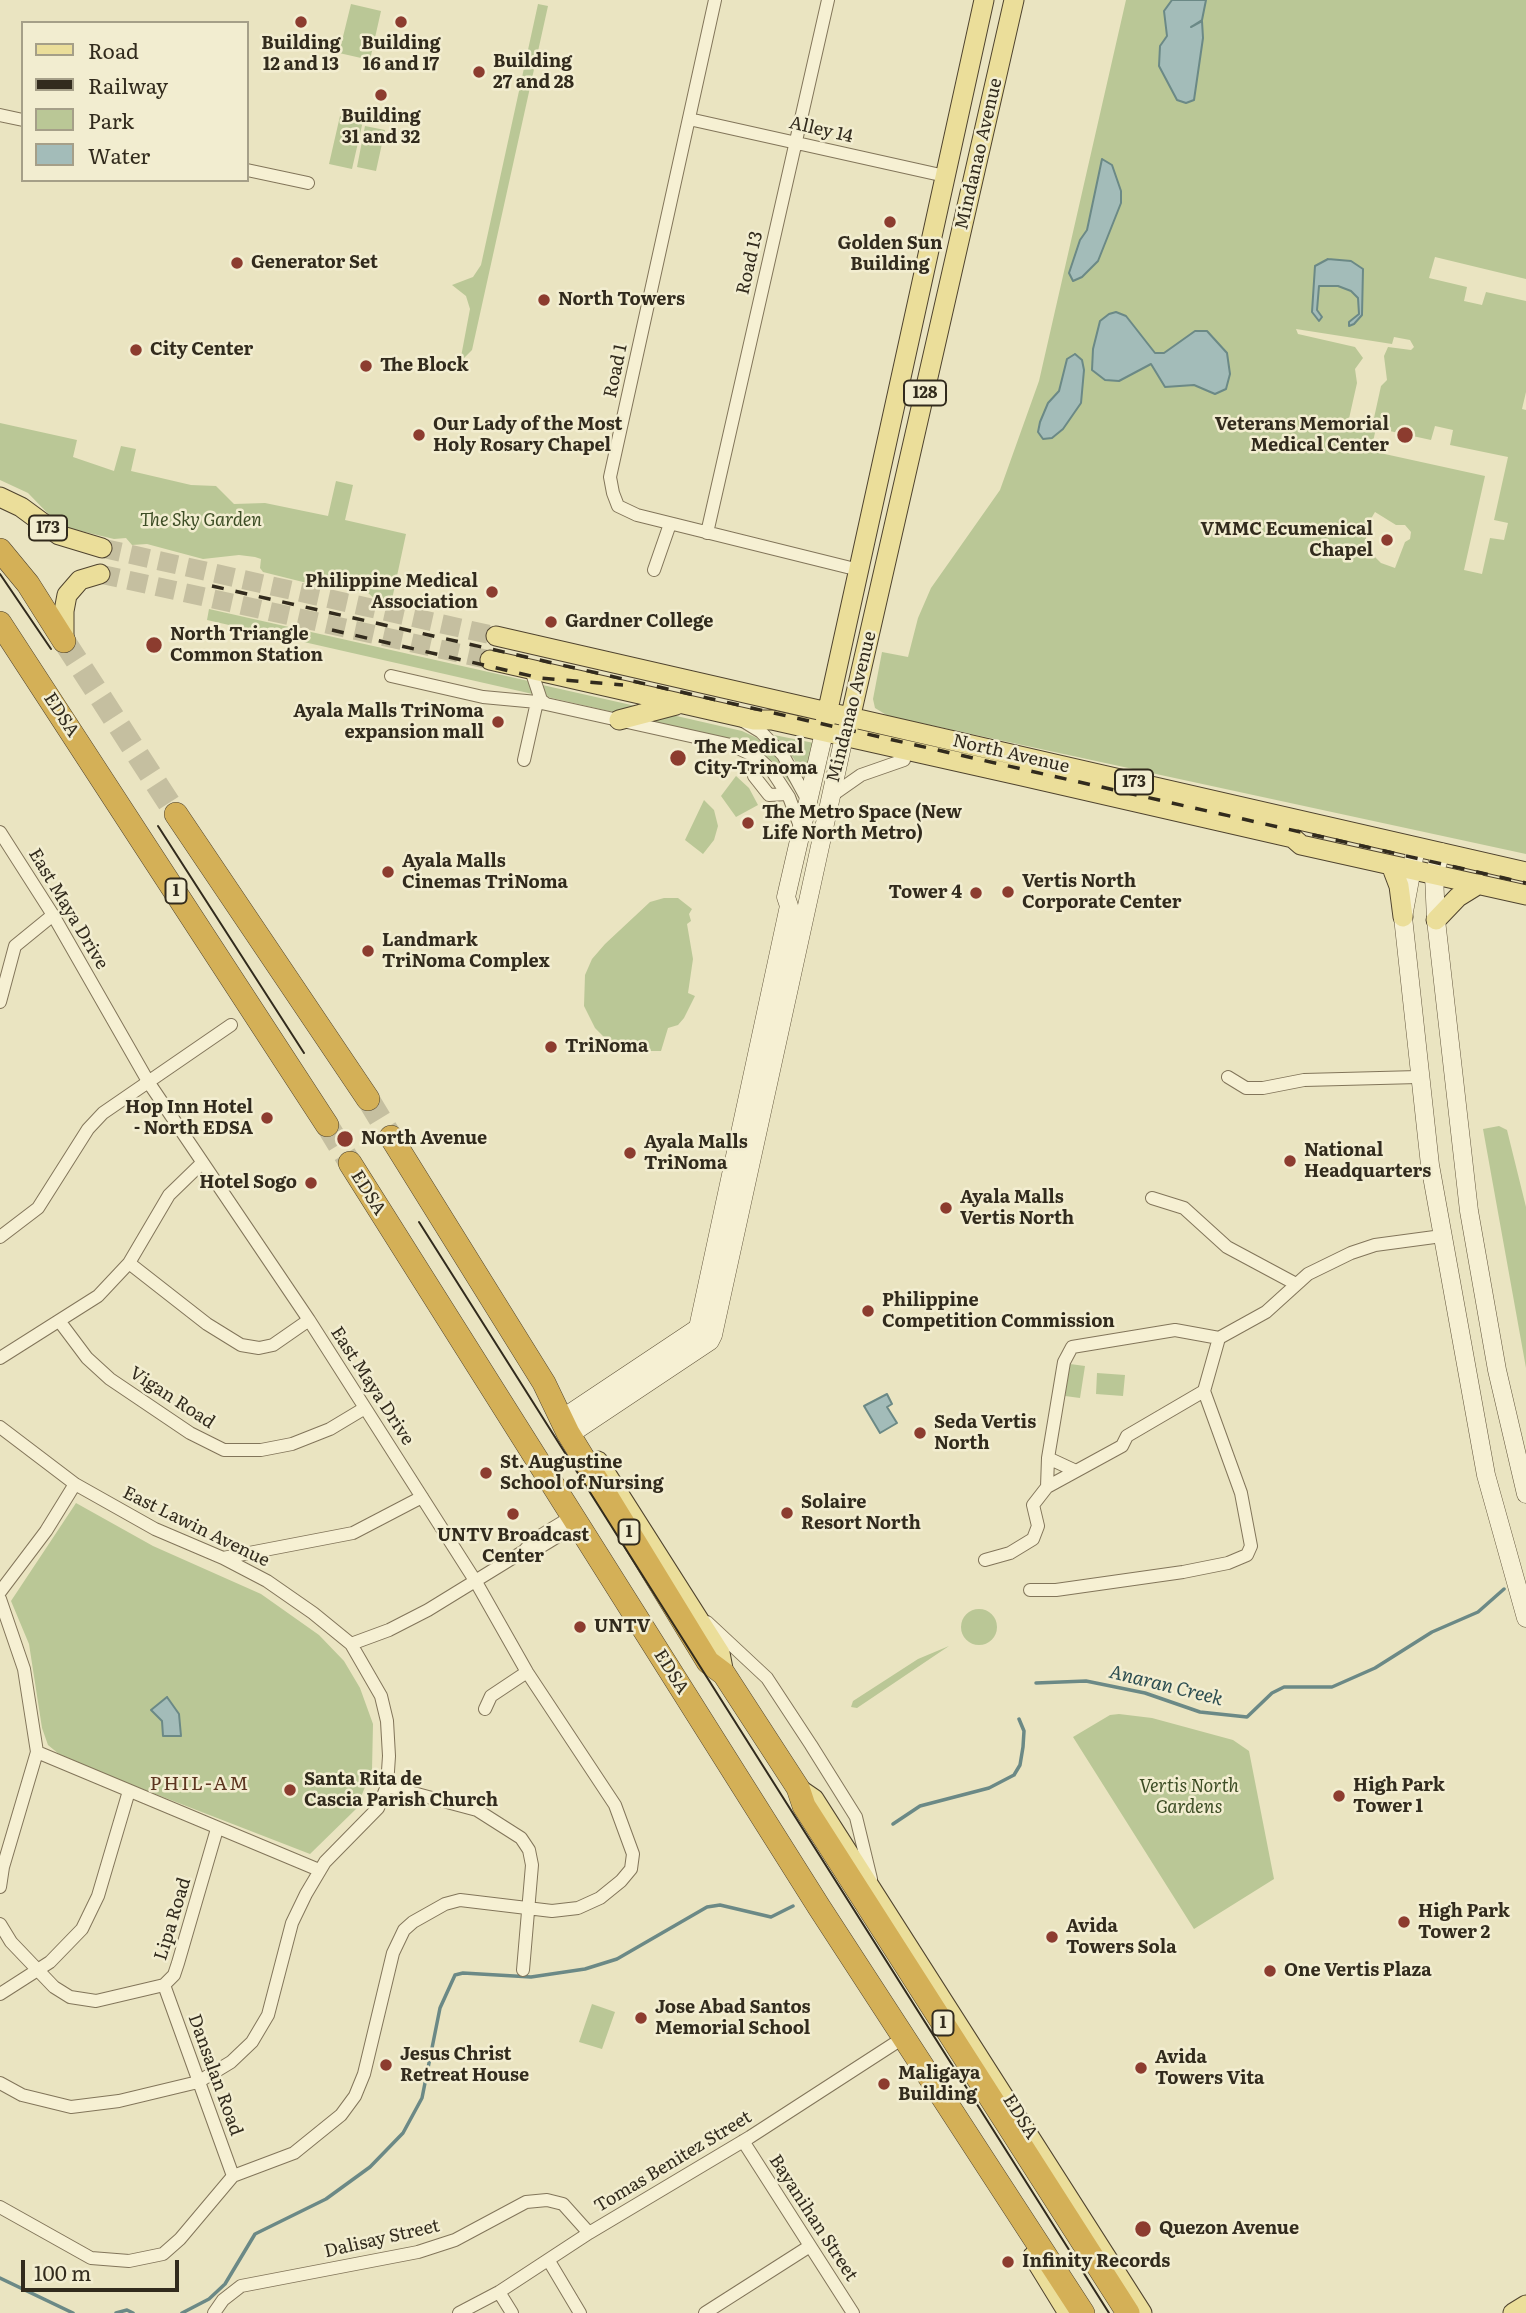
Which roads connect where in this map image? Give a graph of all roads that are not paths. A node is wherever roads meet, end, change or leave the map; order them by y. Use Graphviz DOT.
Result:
graph roads {
  1 [pos="715,0"];
  2 [pos="828,0"];
  3 [pos="983,4"];
  4 [pos="1012,8"];
  5 [pos="973,49"];
  6 [pos="998,69"];
  7 [pos="0,115"];
  8 [pos="689,119"];
  9 [pos="21,120"];
  10 [pos="796,143"];
  11 [pos="248,170"];
  12 [pos="945,176"];
  13 [pos="308,183"];
  14 [pos="0,497"];
  15 [pos="670,524"];
  16 [pos="707,533"];
  17 [pos="0,550"];
  18 [pos="654,570"];
  19 [pos="859,570"];
  20 [pos="0,623"];
  21 [pos="496,636"];
  22 [pos="64,641"];
  23 [pos="0,645"];
  24 [pos="23,657"];
  25 [pos="490,660"];
  26 [pos="531,670"];
  27 [pos="391,676"];
  28 [pos="541,702"];
  29 [pos="680,704"];
  30 [pos="734,715"];
  31 [pos="620,720"];
  32 [pos="824,728"];
  33 [pos="847,733"];
  34 [pos="524,760"];
  35 [pos="904,760"];
  36 [pos="817,762"];
  37 [pos="837,767"];
  38 [pos="973,770"];
  39 [pos="831,796"];
  40 [pos="808,801"];
  41 [pos="1127,807"];
  42 [pos="1160,808"];
  43 [pos="176,814"];
  44 [pos="802,830"];
  45 [pos="0,832"];
  46 [pos="1301,845"];
  47 [pos="1416,847"];
  48 [pos="1441,852"];
  49 [pos="1401,867"];
  50 [pos="1526,872"];
  51 [pos="1434,875"];
  52 [pos="1479,884"];
  53 [pos="1526,895"];
  54 [pos="53,915"];
  55 [pos="1403,917"];
  56 [pos="1436,920"];
  57 [pos="0,1002"];
  58 [pos="231,1025"];
  59 [pos="1228,1077"];
  60 [pos="1418,1077"];
  61 [pos="149,1083"];
  62 [pos="368,1099"];
  63 [pos="327,1125"];
  64 [pos="391,1137"];
  65 [pos="1462,1156"];
  66 [pos="1430,1161"];
  67 [pos="202,1163"];
  68 [pos="350,1163"];
  69 [pos="1152,1198"];
  70 [pos="1442,1236"];
  71 [pos="0,1237"];
  72 [pos="129,1263"];
  73 [pos="1296,1284"];
  74 [pos="309,1320"];
  75 [pos="60,1322"];
  76 [pos="1219,1338"];
  77 [pos="0,1358"];
  78 [pos="544,1384"];
  79 [pos="1204,1391"];
  80 [pos="609,1398"];
  81 [pos="365,1408"];
  82 [pos="574,1421"];
  83 [pos="0,1427"];
  84 [pos="1048,1458"];
  85 [pos="1076,1471"];
  86 [pos="75,1484"];
  87 [pos="1047,1487"];
  88 [pos="1526,1494"];
  89 [pos="422,1497"];
  90 [pos="575,1520"];
  91 [pos="223,1558"];
  92 [pos="985,1560"];
  93 [pos="476,1582"];
  94 [pos="1030,1590"];
  95 [pos="0,1592"];
  96 [pos="0,1599"];
  97 [pos="689,1605"];
  98 [pos="1526,1618"];
  99 [pos="351,1644"];
  100 [pos="527,1672"];
  101 [pos="724,1674"];
  102 [pos="485,1709"];
  103 [pos="37,1752"];
  104 [pos="387,1786"];
  105 [pos="798,1788"];
  106 [pos="129,1791"];
  107 [pos="218,1829"];
  108 [pos="319,1870"];
  109 [pos="0,1888"];
  110 [pos="874,1891"];
  111 [pos="530,1908"];
  112 [pos="0,1924"];
  113 [pos="38,1970"];
  114 [pos="523,1970"];
  115 [pos="164,1985"];
  116 [pos="0,1994"];
  117 [pos="903,2038"];
  118 [pos="927,2074"];
  119 [pos="0,2082"];
  120 [pos="198,2082"];
  121 [pos="743,2141"];
  122 [pos="233,2176"];
  123 [pos="0,2207"];
  124 [pos="589,2233"];
  125 [pos="810,2246"];
  126 [pos="550,2261"];
  127 [pos="499,2292"];
  128 [pos="1526,2305"];
  129 [pos="214,2313"];
  130 [pos="459,2313"];
  131 [pos="512,2313"];
  132 [pos="580,2313"];
  133 [pos="705,2313"];
  134 [pos="853,2313"];
  135 [pos="1068,2313"];
  136 [pos="1083,2313"];
  137 [pos="1138,2313"];
  138 [pos="1513,2313"];
  1 -- 8 [label="street, Road 1"];
  2 -- 10 [label="street, Road 13"];
  3 -- 4 [label="main road"];
  3 -- 5 [label="main road, Mindanao Avenue / 128"];
  4 -- 6 [label="main road, Mindanao Avenue / 128"];
  5 -- 6 [label="main road"];
  5 -- 12 [label="main road, Mindanao Avenue / 128"];
  6 -- 33 [label="main road, Mindanao Avenue / 128"];
  7 -- 9 [label="street"];
  8 -- 10 [label="street, Alley 14"];
  8 -- 15 [label="street, Road 1"];
  10 -- 12 [label="street, Alley 14"];
  10 -- 16 [label="street, Road 13"];
  11 -- 13 [label="street"];
  12 -- 19 [label="main road, Mindanao Avenue / 128"];
  14 -- 22 [label="main road, 173"];
  15 -- 16 [label="street, Road 1"];
  15 -- 18 [label="street"];
  16 -- 19 [label="street, Road 1"];
  17 -- 22 [label="highway"];
  19 -- 32 [label="main road, Mindanao Avenue / 128"];
  20 -- 24 [label="highway, EDSA / 1"];
  21 -- 32 [label="main road, North Avenue / 173"];
  23 -- 24 [label="main road"];
  24 -- 63 [label="highway, EDSA / 1"];
  25 -- 26 [label="main road, North Avenue / 173"];
  26 -- 28 [label="street"];
  26 -- 29 [label="main road, North Avenue / 173"];
  27 -- 28 [label="street"];
  28 -- 31 [label="street"];
  28 -- 34 [label="street"];
  29 -- 30 [label="main road, North Avenue / 173"];
  29 -- 31 [label="main road"];
  30 -- 32 [label="main road, North Avenue / 173"];
  30 -- 40 [label="street"];
  31 -- 44 [label="street"];
  32 -- 33 [label="main road, North Avenue / 173"];
  32 -- 33 [label="main road, North Avenue / 173"];
  32 -- 36 [label="street, Mindanao Avenue"];
  33 -- 35 [label="main road, North Avenue / 173"];
  33 -- 37 [label="street, Mindanao Avenue"];
  33 -- 38 [label="main road, North Avenue / 173"];
  33 -- 47 [label="main road, North Avenue / 173"];
  35 -- 38 [label="main road, North Avenue / 173"];
  35 -- 39 [label="street"];
  36 -- 37 [label="street"];
  36 -- 40 [label="street, Mindanao Avenue"];
  37 -- 39 [label="street, Mindanao Avenue"];
  38 -- 41 [label="main road, North Avenue / 173"];
  39 -- 80 [label="street, Mindanao Avenue"];
  40 -- 44 [label="street, Mindanao Avenue"];
  41 -- 42 [label="main road"];
  41 -- 42 [label="main road, North Avenue / 173"];
  41 -- 46 [label="main road, North Avenue / 173"];
  42 -- 46 [label="main road, North Avenue / 173"];
  43 -- 62 [label="highway"];
  44 -- 80 [label="street, Mindanao Avenue"];
  45 -- 54 [label="street, East Maya Drive"];
  46 -- 49 [label="main road, North Avenue / 173"];
  47 -- 48 [label="main road, North Avenue / 173"];
  47 -- 49 [label="street"];
  48 -- 50 [label="main road, North Avenue / 173"];
  48 -- 51 [label="street"];
  49 -- 51 [label="main road, North Avenue / 173"];
  49 -- 55 [label="main road"];
  51 -- 52 [label="main road, North Avenue / 173"];
  51 -- 56 [label="street"];
  52 -- 53 [label="main road, North Avenue / 173"];
  52 -- 56 [label="main road"];
  54 -- 57 [label="street"];
  54 -- 61 [label="street, East Maya Drive"];
  55 -- 60 [label="street"];
  56 -- 65 [label="street"];
  58 -- 61 [label="street"];
  59 -- 60 [label="street"];
  60 -- 66 [label="street"];
  61 -- 67 [label="street, East Maya Drive"];
  61 -- 71 [label="street"];
  64 -- 78 [label="highway, EDSA / 1"];
  65 -- 66 [label="street"];
  65 -- 88 [label="street"];
  66 -- 70 [label="street"];
  67 -- 72 [label="street"];
  67 -- 74 [label="street, East Maya Drive"];
  68 -- 90 [label="highway, EDSA / 1"];
  69 -- 73 [label="street"];
  70 -- 73 [label="street"];
  70 -- 98 [label="street"];
  72 -- 74 [label="street"];
  72 -- 75 [label="street"];
  73 -- 76 [label="street"];
  74 -- 81 [label="street, East Maya Drive"];
  75 -- 77 [label="street"];
  75 -- 81 [label="street, Vigan Road"];
  76 -- 79 [label="street"];
  76 -- 84 [label="street"];
  78 -- 82 [label="main road, EDSA / 1"];
  78 -- 101 [label="highway, EDSA / 1"];
  79 -- 85 [label="street"];
  79 -- 94 [label="street"];
  80 -- 82 [label="street, Mindanao Avenue"];
  81 -- 89 [label="street, East Maya Drive"];
  82 -- 97 [label="main road, EDSA / 1"];
  83 -- 86 [label="street, East Lawin Avenue"];
  84 -- 85 [label="street"];
  84 -- 87 [label="street"];
  85 -- 87 [label="street"];
  86 -- 91 [label="street, East Lawin Avenue"];
  86 -- 95 [label="street"];
  87 -- 92 [label="street"];
  89 -- 91 [label="street"];
  89 -- 93 [label="street, East Maya Drive"];
  90 -- 93 [label="street"];
  90 -- 117 [label="highway, EDSA / 1"];
  91 -- 99 [label="street, East Lawin Avenue"];
  93 -- 99 [label="street"];
  93 -- 100 [label="street, East Maya Drive"];
  96 -- 103 [label="street"];
  97 -- 101 [label="main road, EDSA / 1"];
  97 -- 110 [label="street"];
  99 -- 104 [label="street, East Lawin Avenue"];
  100 -- 102 [label="street"];
  100 -- 111 [label="street, East Maya Drive"];
  101 -- 105 [label="highway, EDSA / 1"];
  103 -- 106 [label="street"];
  103 -- 109 [label="street"];
  104 -- 108 [label="street"];
  104 -- 111 [label="street"];
  105 -- 110 [label="main road, EDSA / 1"];
  105 -- 137 [label="highway, EDSA / 1"];
  106 -- 107 [label="street"];
  106 -- 113 [label="street"];
  107 -- 108 [label="street"];
  107 -- 115 [label="street, Lipa Road"];
  108 -- 120 [label="street"];
  110 -- 137 [label="main road, EDSA / 1"];
  111 -- 114 [label="street"];
  111 -- 122 [label="street, East Maya Drive"];
  112 -- 113 [label="street, Lipa Road"];
  113 -- 115 [label="street, Lipa Road"];
  113 -- 116 [label="street"];
  115 -- 120 [label="street, Dansalan Road"];
  117 -- 118 [label="highway, EDSA / 1"];
  117 -- 121 [label="street, Tomas Benitez Street"];
  118 -- 135 [label="main road, EDSA / 1"];
  118 -- 136 [label="highway, EDSA / 1"];
  119 -- 120 [label="street"];
  120 -- 122 [label="street, Dansalan Road"];
  121 -- 124 [label="street, Tomas Benitez Street"];
  121 -- 125 [label="street, Bayanihan Street"];
  122 -- 123 [label="street"];
  124 -- 126 [label="street, Tomas Benitez Street"];
  124 -- 129 [label="street, Dalisay Street"];
  125 -- 133 [label="street"];
  125 -- 134 [label="street, Bayanihan Street"];
  126 -- 127 [label="street, Tomas Benitez Street"];
  126 -- 132 [label="street"];
  127 -- 130 [label="street, Tomas Benitez Street"];
  127 -- 131 [label="street"];
  128 -- 138 [label="main road"];
}
